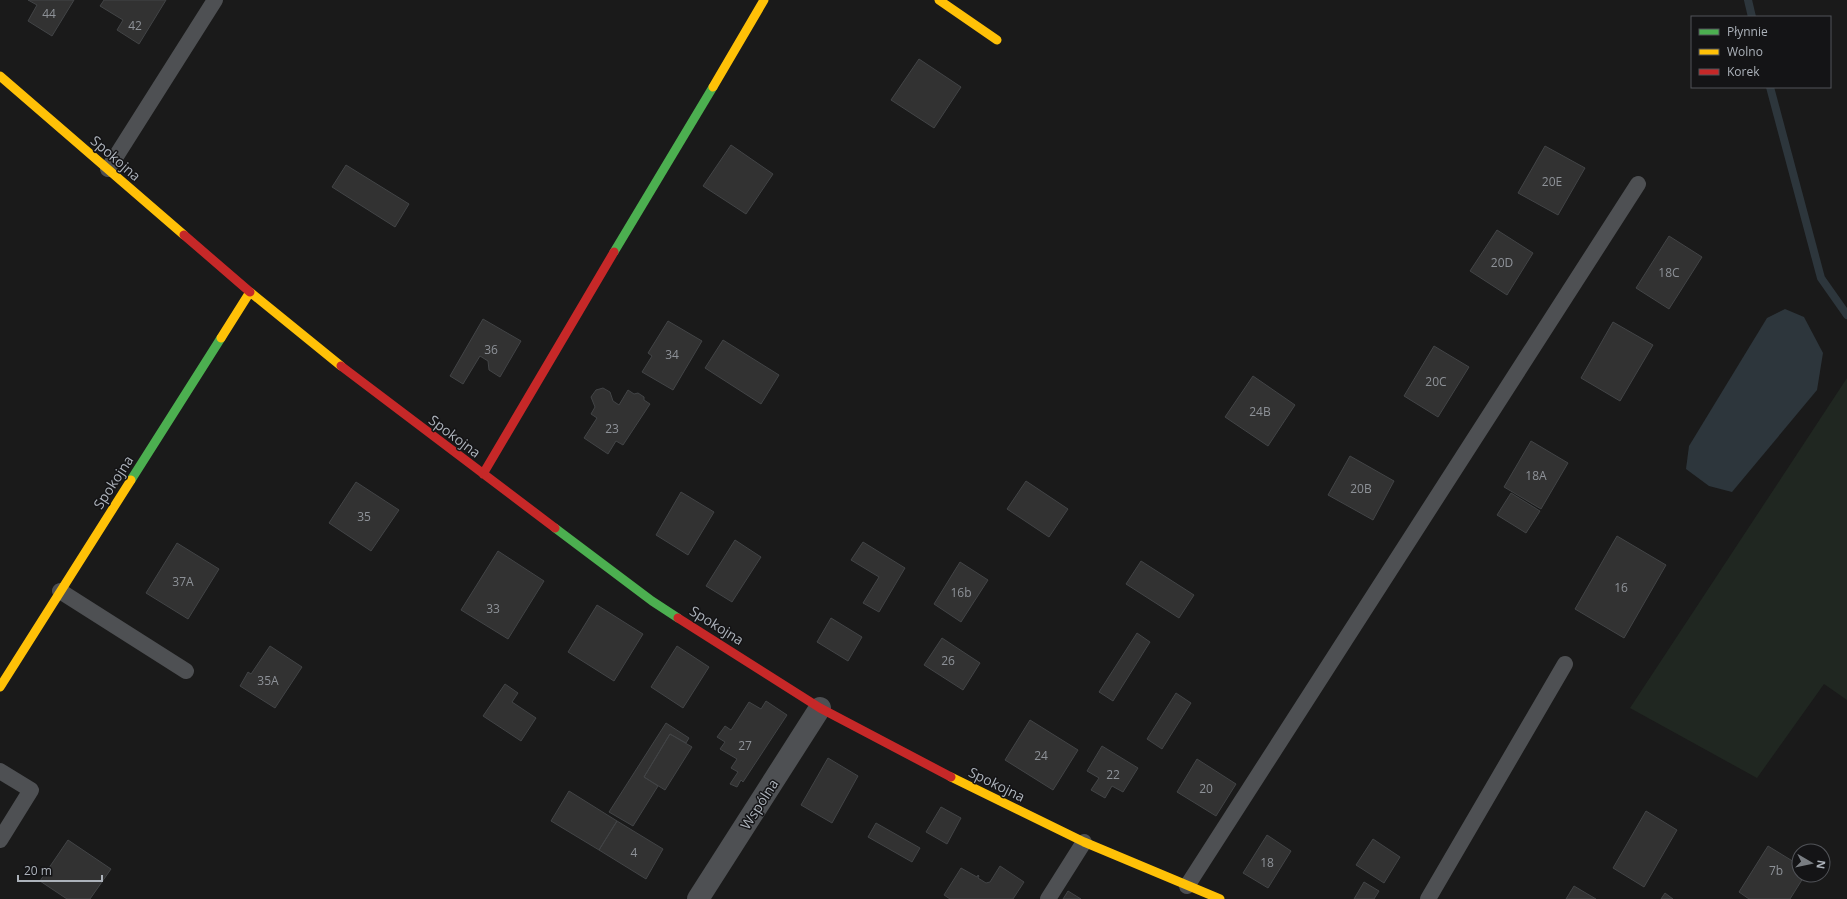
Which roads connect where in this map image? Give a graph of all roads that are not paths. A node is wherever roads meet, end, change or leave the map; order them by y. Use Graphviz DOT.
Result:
graph roads {
  1 [pos="215,0"];
  2 [pos="764,0"];
  3 [pos="939,0"];
  4 [pos="997,40"];
  5 [pos="0,76"];
  6 [pos="108,169"];
  7 [pos="1638,184"];
  8 [pos="250,292"];
  9 [pos="483,474"];
  10 [pos="60,591"];
  11 [pos="1565,664"];
  12 [pos="186,671"];
  13 [pos="0,687"];
  14 [pos="820,708"];
  15 [pos="0,771"];
  16 [pos="0,840"];
  17 [pos="1084,842"];
  18 [pos="1187,886"];
  19 [pos="698,899"];
  20 [pos="1048,899"];
  21 [pos="1220,899"];
  22 [pos="1428,899"];
  1 -- 6 [label="lane"];
  2 -- 9 [label="street"];
  3 -- 4 [label="street"];
  5 -- 6 [label="street, Spokojna"];
  6 -- 8 [label="street, Spokojna"];
  7 -- 18 [label="lane"];
  8 -- 9 [label="street, Spokojna"];
  8 -- 10 [label="street, Spokojna"];
  9 -- 14 [label="street, Spokojna"];
  10 -- 12 [label="lane"];
  10 -- 13 [label="street, Spokojna"];
  11 -- 22 [label="lane"];
  14 -- 17 [label="street, Spokojna"];
  14 -- 19 [label="street, Wspólna"];
  15 -- 16 [label="lane"];
  17 -- 18 [label="street, Spokojna"];
  17 -- 20 [label="lane"];
  18 -- 21 [label="street, Spokojna"];
}
